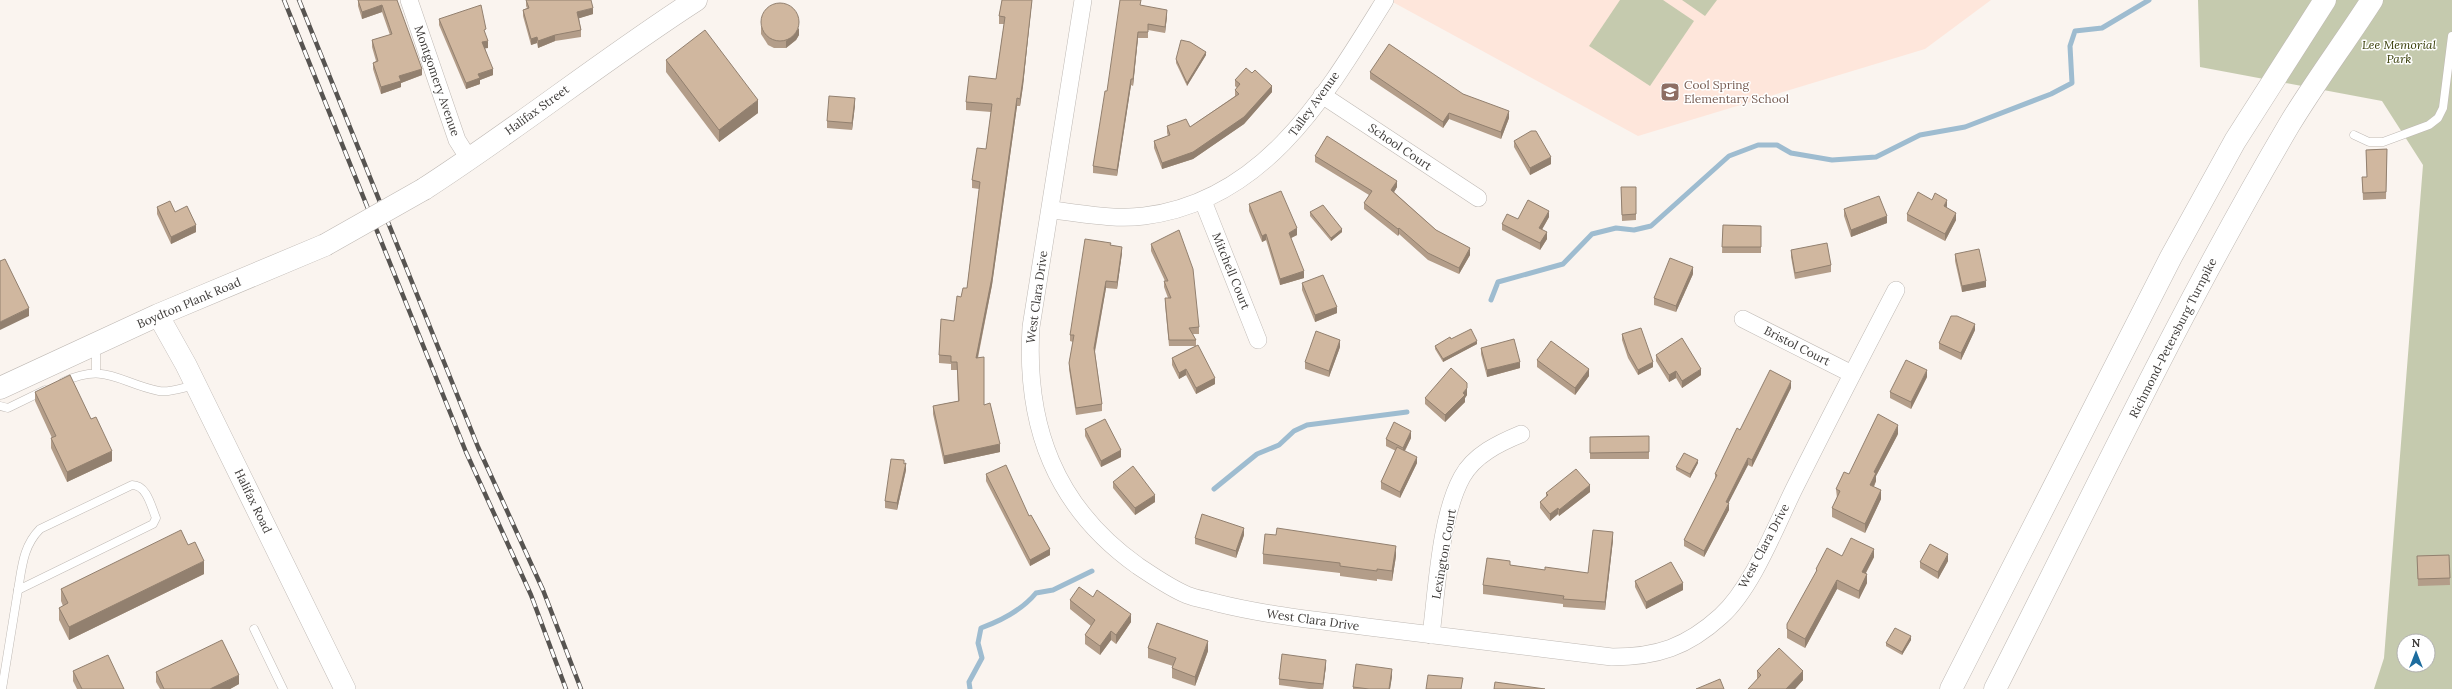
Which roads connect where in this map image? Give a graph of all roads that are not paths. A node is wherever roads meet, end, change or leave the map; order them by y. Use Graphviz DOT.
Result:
graph roads {
  1 [pos="409,0"];
  2 [pos="696,0"];
  3 [pos="1083,0"];
  4 [pos="1385,0"];
  5 [pos="2325,0"];
  6 [pos="2372,0"];
  7 [pos="2452,36"];
  8 [pos="1322,95"];
  9 [pos="2354,135"];
  10 [pos="470,159"];
  11 [pos="1478,198"];
  12 [pos="1203,201"];
  13 [pos="1051,210"];
  14 [pos="376,216"];
  15 [pos="1896,290"];
  16 [pos="158,315"];
  17 [pos="1743,319"];
  18 [pos="1258,340"];
  19 [pos="92,346"];
  20 [pos="96,372"];
  21 [pos="1852,374"];
  22 [pos="195,385"];
  23 [pos="0,388"];
  24 [pos="0,406"];
  25 [pos="1521,434"];
  26 [pos="18,590"];
  27 [pos="254,629"];
  28 [pos="1431,635"];
  29 [pos="2,689"];
  30 [pos="284,689"];
  31 [pos="345,689"];
  32 [pos="1952,689"];
  33 [pos="1995,689"];
  1 -- 10 [label="street, Montgomery Avenue"];
  2 -- 10 [label="main road, Halifax Street"];
  3 -- 13 [label="street, West Clara Drive"];
  4 -- 8 [label="street, Talley Avenue"];
  5 -- 32 [label="main road"];
  6 -- 33 [label="main road, Richmond-Petersburg Turnpike"];
  7 -- 9 [label="lane"];
  8 -- 11 [label="street, School Court"];
  8 -- 12 [label="street, Talley Avenue"];
  10 -- 14 [label="main road, Halifax Street, bridge"];
  12 -- 13 [label="street"];
  12 -- 18 [label="street, Mitchell Court"];
  13 -- 28 [label="street, West Clara Drive"];
  14 -- 16 [label="main road, Boydton Plank Road, bridge"];
  15 -- 21 [label="street, West Clara Drive"];
  16 -- 19 [label="main road, Boydton Plank Road"];
  16 -- 22 [label="street, Halifax Road"];
  17 -- 21 [label="street, Bristol Court"];
  19 -- 20 [label="lane"];
  19 -- 23 [label="main road, Boydton Plank Road"];
  20 -- 22 [label="lane"];
  20 -- 24 [label="lane"];
  21 -- 28 [label="street, West Clara Drive"];
  22 -- 31 [label="street, Halifax Road"];
  25 -- 28 [label="street, Lexington Court"];
  26 -- 26 [label="lane"];
  26 -- 29 [label="lane"];
  27 -- 30 [label="lane"];
}
